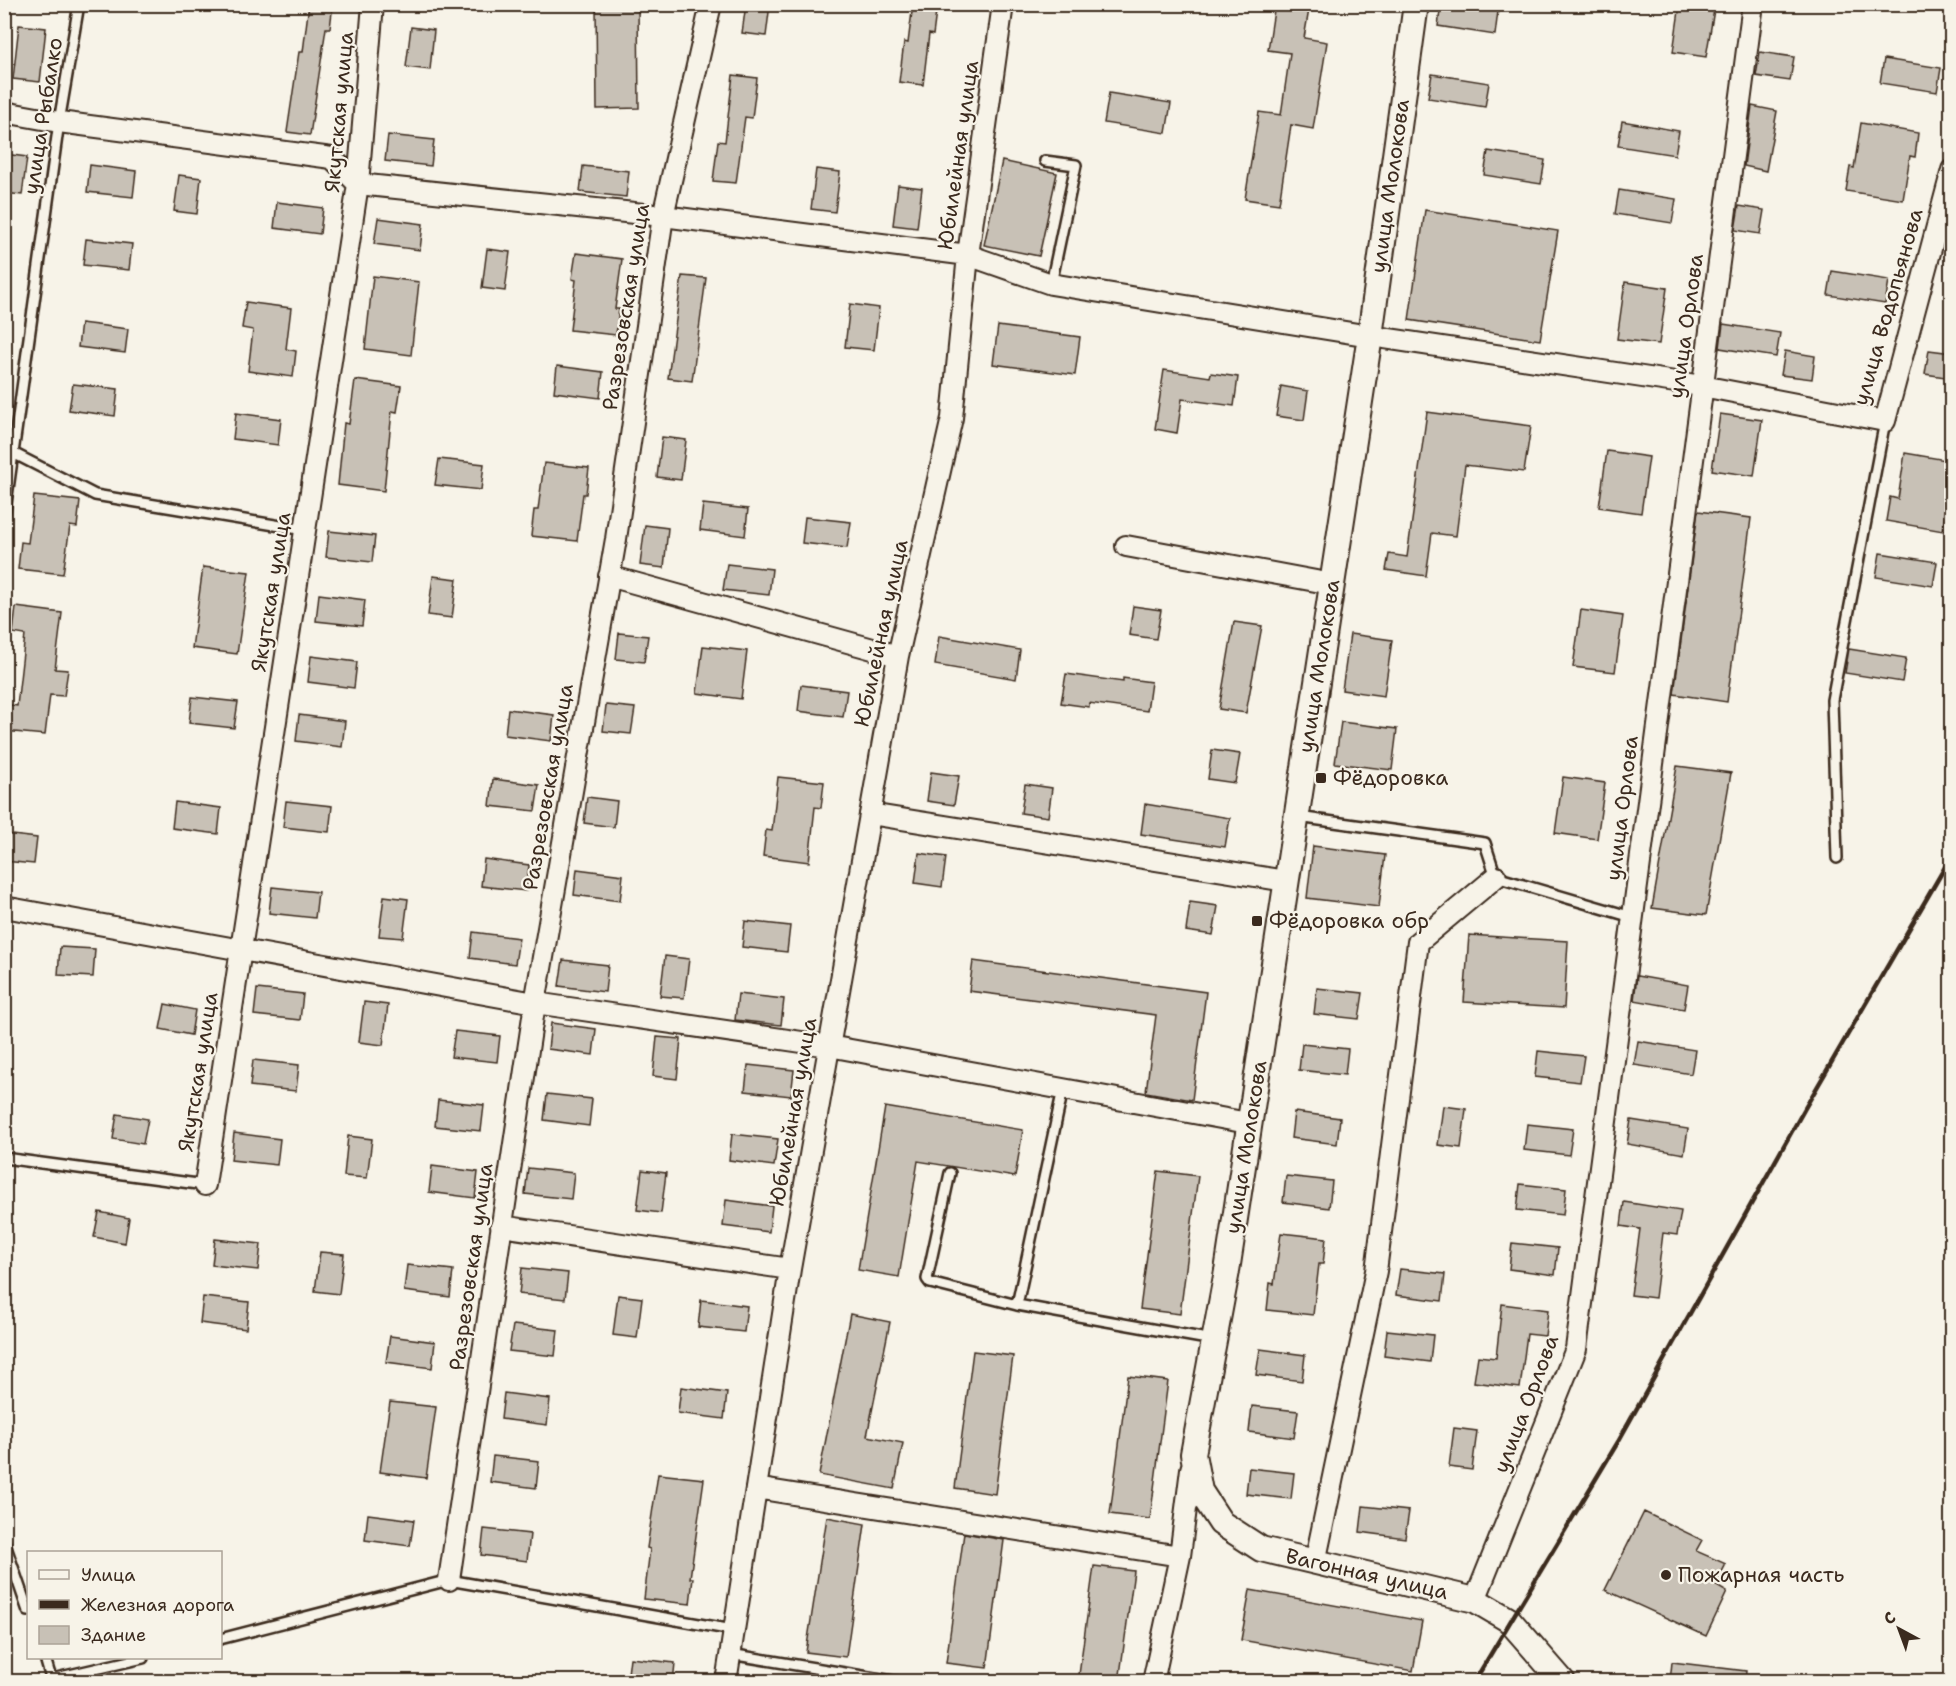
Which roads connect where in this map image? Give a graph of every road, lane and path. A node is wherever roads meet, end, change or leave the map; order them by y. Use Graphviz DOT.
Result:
graph roads {
  1 [pos="79,4"];
  2 [pos="373,4"];
  3 [pos="711,4"];
  4 [pos="1003,4"];
  5 [pos="1416,4"];
  6 [pos="1753,4"];
  7 [pos="4,112"];
  8 [pos="59,122"];
  9 [pos="1046,161"];
  10 [pos="1952,170"];
  11 [pos="358,184"];
  12 [pos="663,216"];
  13 [pos="968,255"];
  14 [pos="1051,284"];
  15 [pos="1370,336"];
  16 [pos="1702,386"];
  17 [pos="1885,421"];
  18 [pos="13,453"];
  19 [pos="4,518"];
  20 [pos="305,530"];
  21 [pos="1126,546"];
  22 [pos="609,576"];
  23 [pos="1332,584"];
  24 [pos="898,656"];
  25 [pos="870,814"];
  26 [pos="1296,817"];
  27 [pos="1837,858"];
  28 [pos="1496,877"];
  29 [pos="1286,881"];
  30 [pos="4,907"];
  31 [pos="1632,917"];
  32 [pos="242,949"];
  33 [pos="535,1003"];
  34 [pos="829,1047"];
  35 [pos="1063,1089"];
  36 [pos="1248,1123"];
  37 [pos="4,1158"];
  38 [pos="950,1173"];
  39 [pos="204,1185"];
  40 [pos="501,1226"];
  41 [pos="790,1269"];
  42 [pos="1017,1305"];
  43 [pos="1216,1341"];
  44 [pos="1193,1454"];
  45 [pos="756,1488"];
  46 [pos="4,1541"];
  47 [pos="1180,1556"];
  48 [pos="1314,1563"];
  49 [pos="449,1580"];
  50 [pos="1475,1600"];
  51 [pos="27,1608"];
  52 [pos="733,1630"];
  53 [pos="222,1638"];
  54 [pos="730,1654"];
  55 [pos="45,1659"];
  56 [pos="139,1659"];
  57 [pos="52,1680"];
  58 [pos="726,1682"];
  59 [pos="899,1682"];
  60 [pos="1153,1682"];
  61 [pos="1563,1682"];
  1 -- 8 [label="lane, улица Рыбалко"];
  2 -- 11 [label="street, Якутская улица"];
  3 -- 12 [label="street, Разрезовская улица"];
  4 -- 13 [label="street, Юбилейная улица"];
  5 -- 15 [label="street, улица Молокова"];
  6 -- 16 [label="street, улица Орлова"];
  7 -- 8 [label="street"];
  8 -- 11 [label="street"];
  8 -- 18 [label="lane, улица Рыбалко"];
  9 -- 14 [label="lane"];
  10 -- 17 [label="street, улица Водопьянова"];
  11 -- 12 [label="street, улица Водопьянова"];
  11 -- 20 [label="street, Якутская улица"];
  12 -- 13 [label="street, улица Водопьянова"];
  12 -- 22 [label="street, Разрезовская улица"];
  13 -- 14 [label="street, улица Водопьянова"];
  13 -- 24 [label="street, Юбилейная улица"];
  14 -- 15 [label="street, улица Водопьянова"];
  15 -- 16 [label="street, улица Водопьянова"];
  15 -- 23 [label="street, улица Молокова"];
  16 -- 17 [label="street, улица Водопьянова"];
  16 -- 31 [label="street, улица Орлова"];
  17 -- 27 [label="lane"];
  18 -- 19 [label="lane, улица Рыбалко"];
  18 -- 20 [label="lane"];
  20 -- 32 [label="street, Якутская улица"];
  21 -- 23 [label="street"];
  22 -- 24 [label="street"];
  22 -- 33 [label="street, Разрезовская улица"];
  23 -- 26 [label="street, улица Молокова"];
  24 -- 25 [label="street, Юбилейная улица"];
  25 -- 29 [label="street"];
  25 -- 34 [label="street, Юбилейная улица"];
  26 -- 28 [label="lane"];
  26 -- 29 [label="street, улица Молокова"];
  28 -- 31 [label="lane"];
  28 -- 48 [label="street"];
  29 -- 36 [label="street, улица Молокова"];
  30 -- 32 [label="street"];
  31 -- 50 [label="street, улица Орлова"];
  32 -- 33 [label="street"];
  32 -- 39 [label="street, Якутская улица"];
  33 -- 34 [label="street"];
  33 -- 40 [label="street, Разрезовская улица"];
  34 -- 35 [label="street"];
  34 -- 41 [label="street, Юбилейная улица"];
  35 -- 36 [label="street"];
  35 -- 42 [label="lane"];
  36 -- 43 [label="street, улица Молокова"];
  37 -- 39 [label="lane"];
  38 -- 42 [label="lane"];
  40 -- 41 [label="street"];
  40 -- 49 [label="street, Разрезовская улица"];
  41 -- 45 [label="street, Юбилейная улица"];
  42 -- 43 [label="lane"];
  43 -- 44 [label="street, улица Молокова"];
  44 -- 47 [label="street, улица Молокова"];
  44 -- 48 [label="street, Вагонная улица"];
  45 -- 47 [label="street"];
  45 -- 52 [label="street, Юбилейная улица"];
  46 -- 51 [label="lane"];
  47 -- 60 [label="street, улица Молокова"];
  48 -- 50 [label="street, Вагонная улица"];
  49 -- 52 [label="lane"];
  49 -- 53 [label="lane"];
  50 -- 61 [label="street, Вагонная улица"];
  52 -- 54 [label="street, Юбилейная улица"];
  54 -- 58 [label="street, Юбилейная улица"];
  54 -- 59 [label="lane"];
  55 -- 57 [label="lane"];
  56 -- 57 [label="lane"];
}
